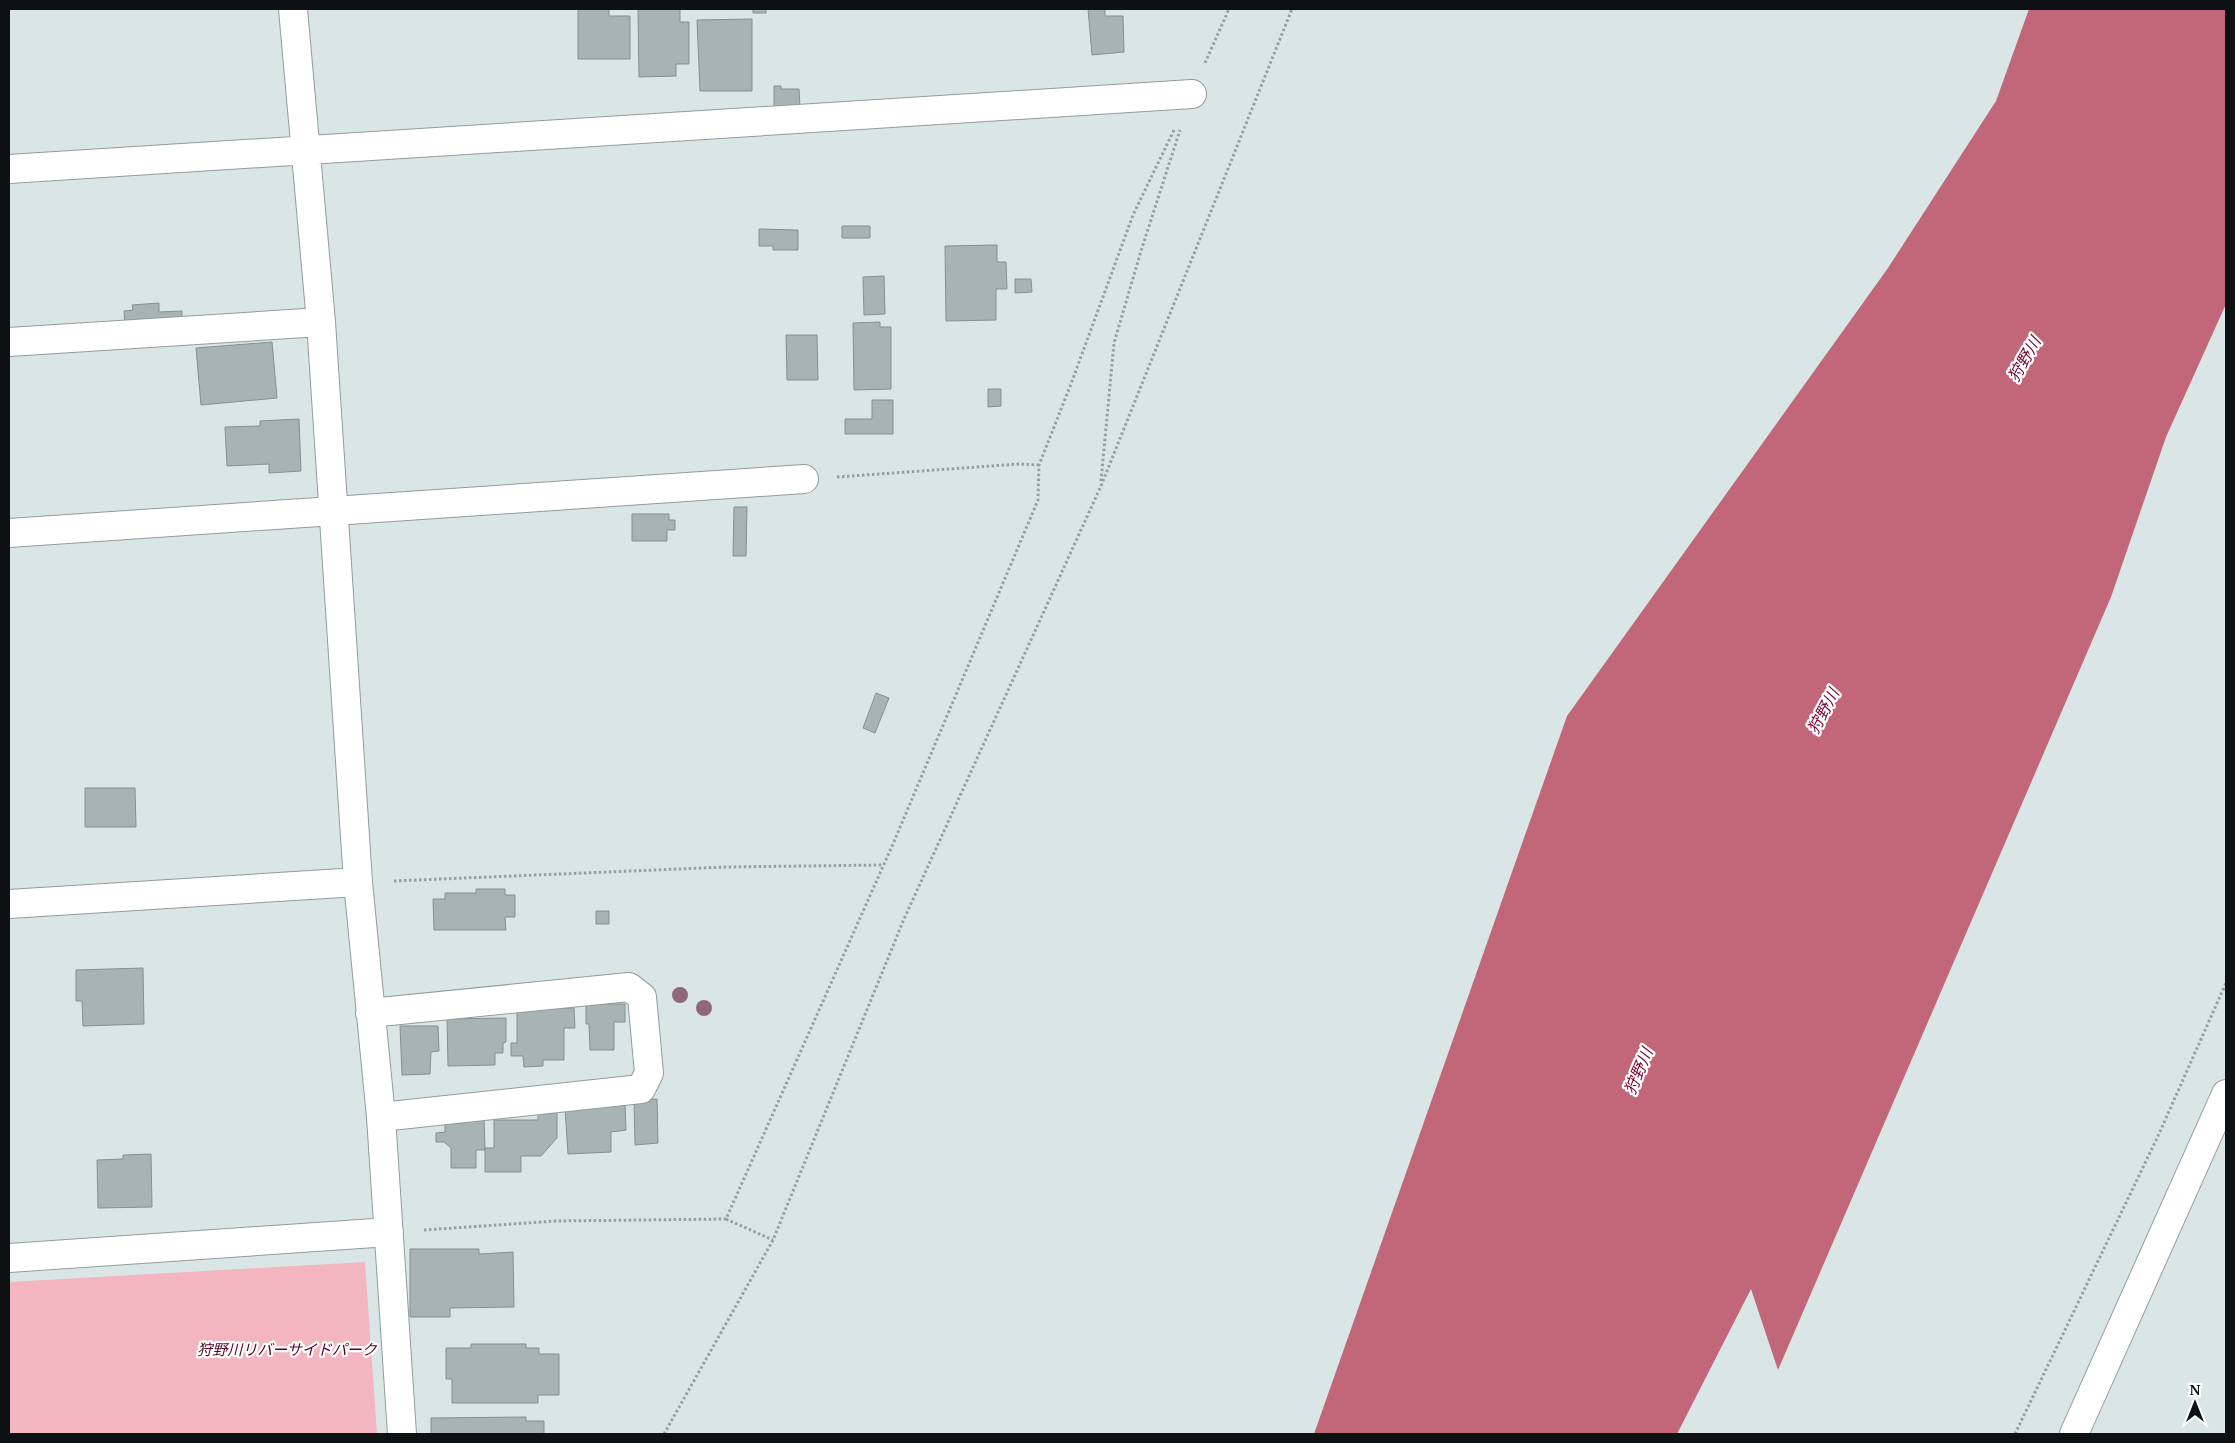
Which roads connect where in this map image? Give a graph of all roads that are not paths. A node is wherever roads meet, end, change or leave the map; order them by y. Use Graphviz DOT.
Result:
graph roads {
  1 [pos="293,9"];
  2 [pos="1192,94"];
  3 [pos="304,150"];
  4 [pos="9,169"];
  5 [pos="321,322"];
  6 [pos="9,342"];
  7 [pos="804,479"];
  8 [pos="332,512"];
  9 [pos="9,534"];
  10 [pos="358,882"];
  11 [pos="9,904"];
  12 [pos="370,1013"];
  13 [pos="2226,1096"];
  14 [pos="381,1118"];
  15 [pos="389,1232"];
  16 [pos="9,1258"];
  17 [pos="402,1434"];
  18 [pos="2074,1434"];
  1 -- 3 [label="street"];
  2 -- 3 [label="street"];
  3 -- 4 [label="street"];
  3 -- 5 [label="street"];
  5 -- 6 [label="street"];
  5 -- 8 [label="street"];
  7 -- 8 [label="street"];
  8 -- 9 [label="street"];
  8 -- 10 [label="street"];
  10 -- 11 [label="street"];
  10 -- 12 [label="street"];
  12 -- 14 [label="street"];
  12 -- 14 [label="street"];
  13 -- 18 [label="street"];
  14 -- 15 [label="street"];
  15 -- 16 [label="street"];
  15 -- 17 [label="street"];
}
